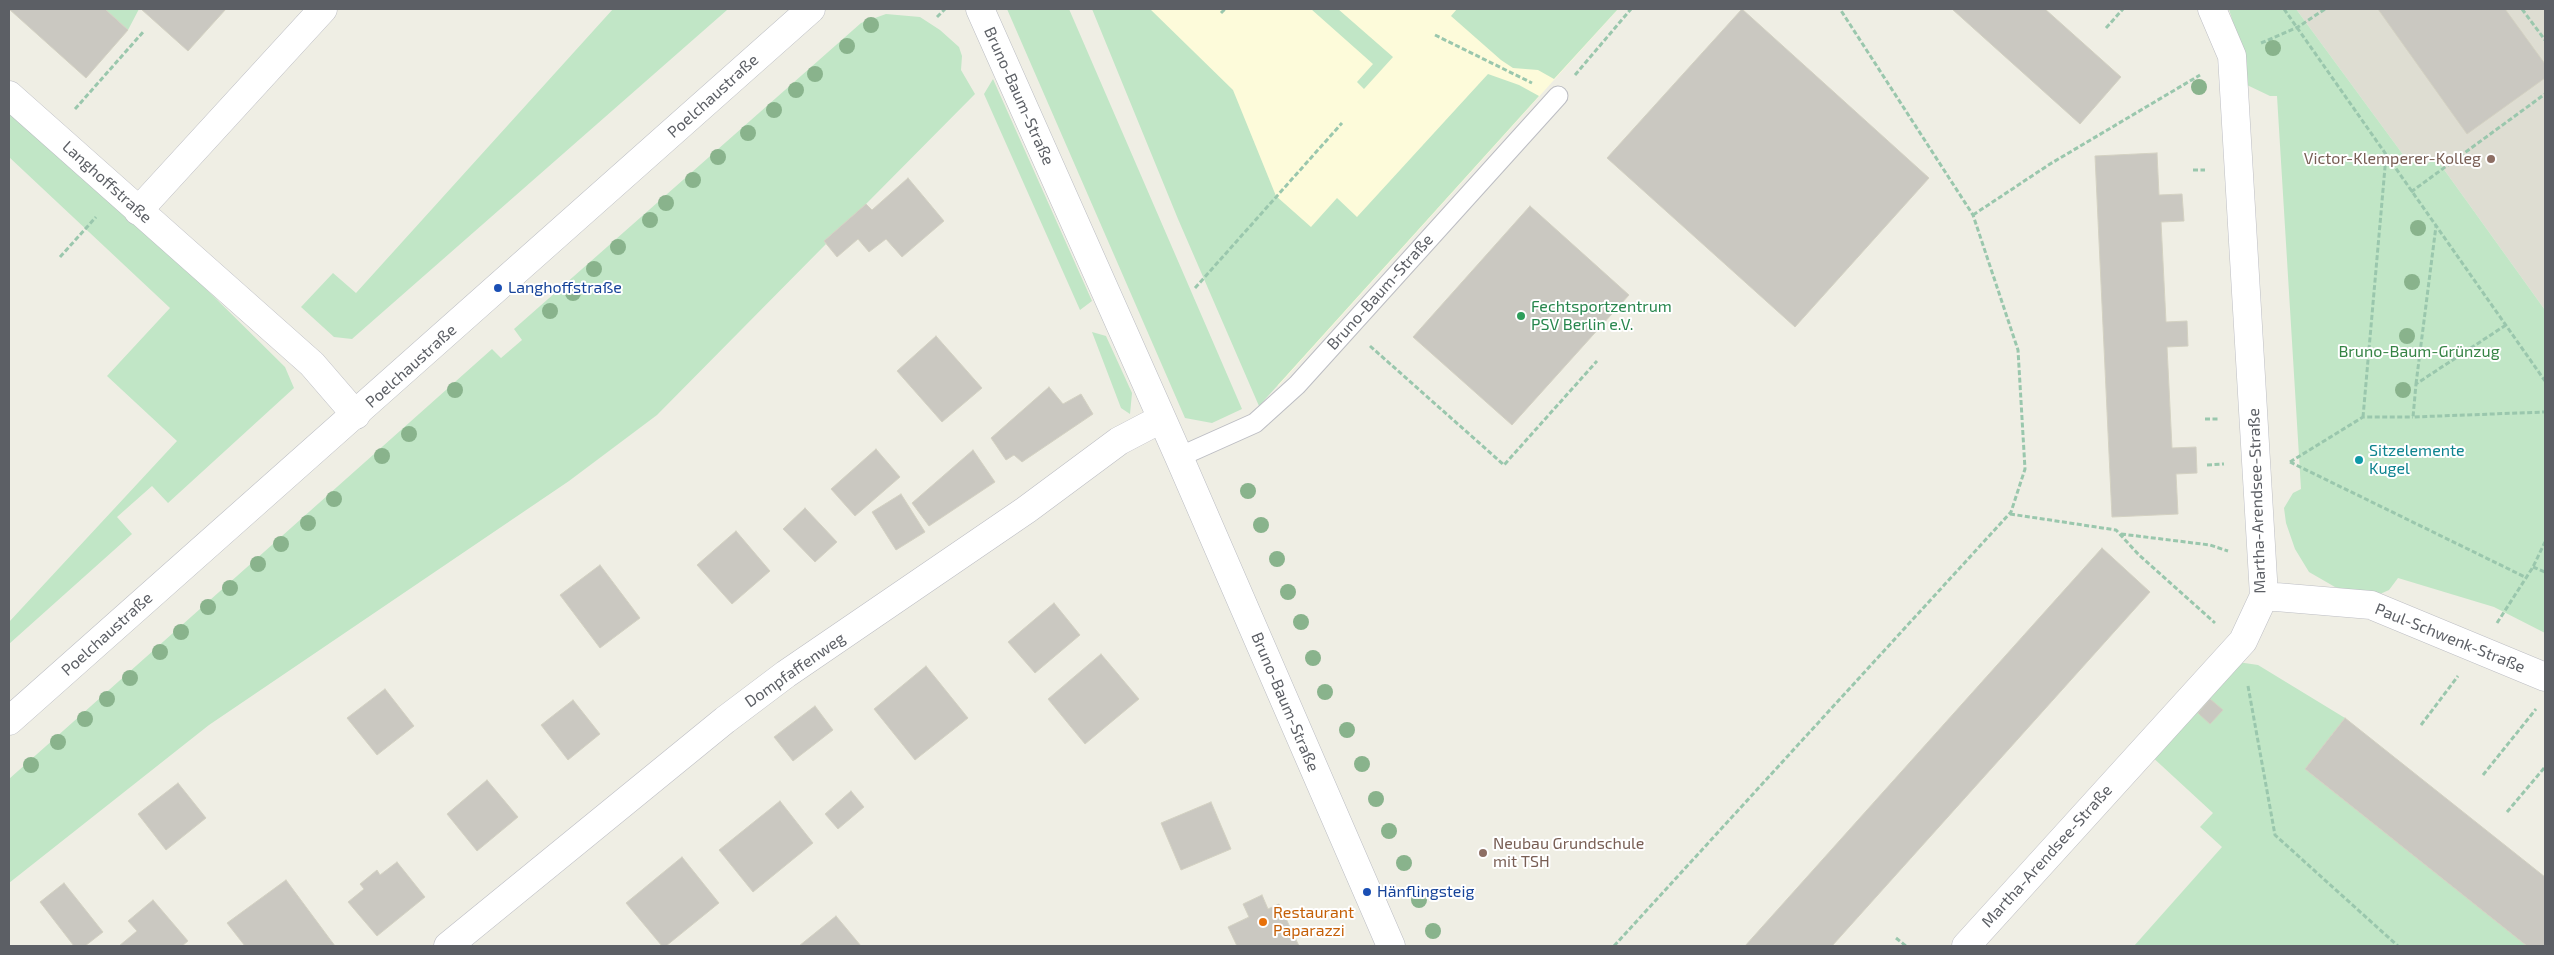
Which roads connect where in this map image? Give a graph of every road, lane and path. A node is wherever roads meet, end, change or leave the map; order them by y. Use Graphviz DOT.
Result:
graph roads {
  1 [pos="323,9"];
  2 [pos="811,9"];
  3 [pos="944,9"];
  4 [pos="980,9"];
  5 [pos="1225,9"];
  6 [pos="1631,9"];
  7 [pos="1840,9"];
  8 [pos="2123,9"];
  9 [pos="2212,9"];
  10 [pos="2284,9"];
  11 [pos="2325,9"];
  12 [pos="2522,9"];
  13 [pos="1221,13"];
  14 [pos="937,17"];
  15 [pos="2298,27"];
  16 [pos="2106,28"];
  17 [pos="144,32"];
  18 [pos="1435,35"];
  19 [pos="2545,40"];
  20 [pos="2232,56"];
  21 [pos="9,94"];
  22 [pos="2545,94"];
  23 [pos="1558,96"];
  24 [pos="72,112"];
  25 [pos="1342,123"];
  26 [pos="2386,156"];
  27 [pos="2412,192"];
  28 [pos="138,211"];
  29 [pos="1973,215"];
  30 [pos="90,223"];
  31 [pos="2436,226"];
  32 [pos="60,257"];
  33 [pos="1195,288"];
  34 [pos="2506,325"];
  35 [pos="1348,328"];
  36 [pos="1597,361"];
  37 [pos="2545,381"];
  38 [pos="2416,384"];
  39 [pos="2545,412"];
  40 [pos="356,415"];
  41 [pos="2363,417"];
  42 [pos="2412,417"];
  43 [pos="1161,419"];
  44 [pos="1179,457"];
  45 [pos="2009,514"];
  46 [pos="2121,534"];
  47 [pos="2545,542"];
  48 [pos="2262,559"];
  49 [pos="2533,567"];
  50 [pos="2545,572"];
  51 [pos="2527,578"];
  52 [pos="2264,596"];
  53 [pos="2243,641"];
  54 [pos="2480,648"];
  55 [pos="2545,677"];
  56 [pos="2536,708"];
  57 [pos="9,721"];
  58 [pos="2421,725"];
  59 [pos="2545,767"];
  60 [pos="2483,775"];
  61 [pos="2507,812"];
  62 [pos="1896,938"];
  63 [pos="448,946"];
  64 [pos="1391,946"];
  65 [pos="1614,946"];
  66 [pos="1906,946"];
  67 [pos="1966,946"];
  68 [pos="2398,946"];
  1 -- 28 [label="street"];
  2 -- 40 [label="street, Poelchaustraße"];
  3 -- 14 [label="path"];
  4 -- 43 [label="street, Bruno-Baum-Straße"];
  5 -- 13 [label="path"];
  6 -- 23 [label="path"];
  7 -- 29 [label="path"];
  8 -- 16 [label="path"];
  9 -- 20 [label="street, Martha-Arendsee-Straße"];
  10 -- 15 [label="path"];
  11 -- 15 [label="path"];
  12 -- 19 [label="path"];
  15 -- 20 [label="path"];
  15 -- 26 [label="path"];
  17 -- 24 [label="path"];
  18 -- 23 [label="path"];
  20 -- 29 [label="path"];
  20 -- 48 [label="street, Martha-Arendsee-Straße"];
  21 -- 28 [label="street, Langhoffstraße"];
  22 -- 27 [label="path"];
  23 -- 35 [label="lane, Bruno-Baum-Straße"];
  25 -- 33 [label="path"];
  26 -- 27 [label="path"];
  26 -- 41 [label="path"];
  27 -- 31 [label="path"];
  28 -- 40 [label="street, Langhoffstraße"];
  29 -- 45 [label="path"];
  30 -- 32 [label="path"];
  31 -- 34 [label="path"];
  31 -- 38 [label="path"];
  34 -- 37 [label="path"];
  34 -- 38 [label="path"];
  35 -- 36 [label="path"];
  35 -- 44 [label="lane, Bruno-Baum-Straße"];
  38 -- 42 [label="path"];
  39 -- 42 [label="path"];
  40 -- 57 [label="street, Poelchaustraße"];
  41 -- 42 [label="path"];
  41 -- 51 [label="path"];
  43 -- 44 [label="street, Bruno-Baum-Straße"];
  43 -- 63 [label="street, Dompfaffenweg"];
  44 -- 64 [label="street, Bruno-Baum-Straße"];
  45 -- 46 [label="path"];
  45 -- 65 [label="path"];
  46 -- 48 [label="path"];
  46 -- 53 [label="path"];
  47 -- 49 [label="path"];
  48 -- 52 [label="street, Martha-Arendsee-Straße"];
  49 -- 50 [label="path"];
  49 -- 51 [label="path"];
  51 -- 54 [label="path"];
  52 -- 53 [label="street, Martha-Arendsee-Straße"];
  52 -- 54 [label="street, Paul-Schwenk-Straße"];
  53 -- 67 [label="street, Martha-Arendsee-Straße"];
  53 -- 68 [label="path"];
  54 -- 55 [label="street, Paul-Schwenk-Straße"];
  54 -- 58 [label="path"];
  56 -- 60 [label="path"];
  59 -- 61 [label="path"];
  62 -- 66 [label="path"];
}
